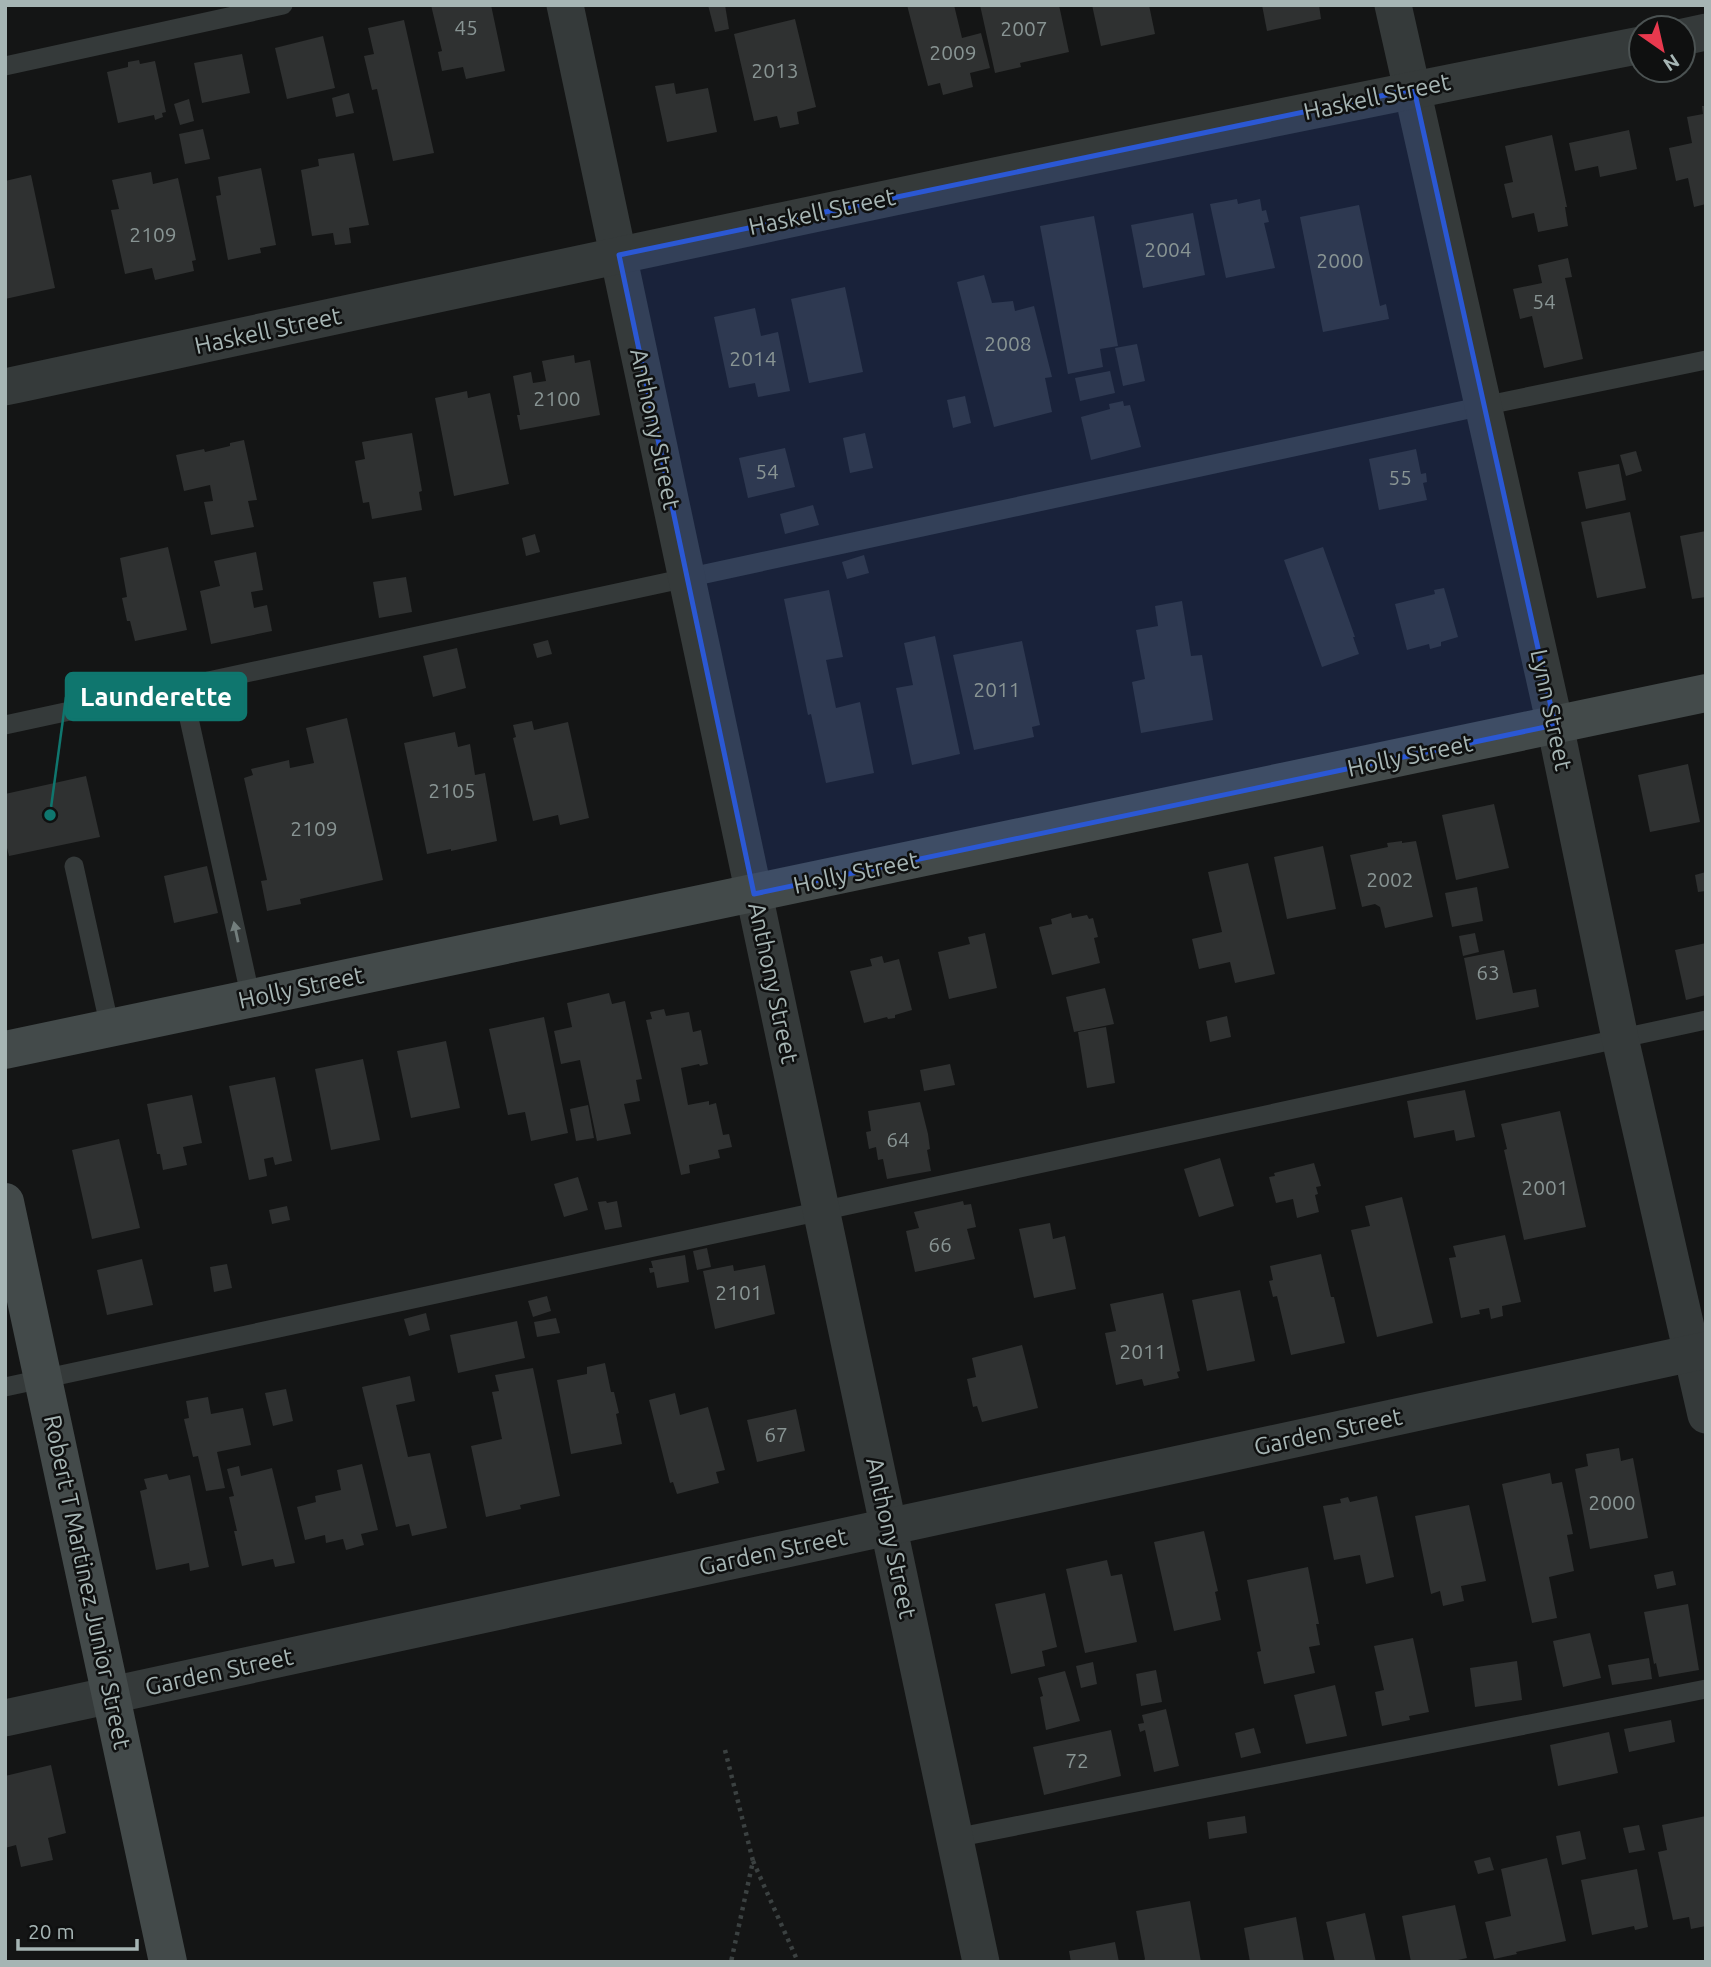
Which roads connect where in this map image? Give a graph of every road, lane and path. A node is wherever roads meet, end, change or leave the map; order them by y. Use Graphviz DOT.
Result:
graph roads {
  1 [pos="283,5"];
  2 [pos="565,5"];
  3 [pos="1393,5"];
  4 [pos="1627,48"];
  5 [pos="5,65"];
  6 [pos="1414,89"];
  7 [pos="619,255"];
  8 [pos="1706,360"];
  9 [pos="5,387"];
  10 [pos="1483,406"];
  11 [pos="687,578"];
  12 [pos="183,687"];
  13 [pos="1706,694"];
  14 [pos="5,725"];
  15 [pos="1555,725"];
  16 [pos="74,866"];
  17 [pos="754,894"];
  18 [pos="251,999"];
  19 [pos="1706,1020"];
  20 [pos="110,1028"];
  21 [pos="1620,1038"];
  22 [pos="5,1050"];
  23 [pos="5,1202"];
  24 [pos="821,1210"];
  25 [pos="1699,1351"];
  26 [pos="43,1379"];
  27 [pos="5,1387"];
  28 [pos="1706,1415"];
  29 [pos="889,1527"];
  30 [pos="1706,1689"];
  31 [pos="111,1695"];
  32 [pos="5,1718"];
  33 [pos="725,1750"];
  34 [pos="955,1838"];
  35 [pos="753,1861"];
  36 [pos="168,1962"];
  37 [pos="731,1962"];
  38 [pos="798,1962"];
  39 [pos="982,1962"];
  1 -- 5 [label="lane"];
  2 -- 7 [label="street, Anthony Street"];
  3 -- 6 [label="street, Lynn Street"];
  4 -- 6 [label="street, Haskell Street"];
  6 -- 7 [label="street, Haskell Street"];
  6 -- 10 [label="street, Lynn Street"];
  7 -- 9 [label="street, Haskell Street"];
  7 -- 11 [label="street, Anthony Street"];
  8 -- 10 [label="lane"];
  10 -- 11 [label="lane"];
  10 -- 15 [label="street, Lynn Street"];
  11 -- 12 [label="lane"];
  11 -- 17 [label="street, Anthony Street"];
  12 -- 14 [label="lane"];
  18 -- 12 [label="lane, one-way"];
  13 -- 15 [label="street, Holly Street"];
  15 -- 17 [label="street, Holly Street"];
  15 -- 21 [label="street, Lynn Street"];
  16 -- 20 [label="lane"];
  17 -- 18 [label="street, Holly Street"];
  17 -- 24 [label="street, Anthony Street"];
  18 -- 20 [label="street, Holly Street"];
  19 -- 21 [label="lane"];
  20 -- 22 [label="street, Holly Street"];
  21 -- 24 [label="lane"];
  21 -- 25 [label="street, Lynn Street"];
  23 -- 26 [label="street, Robert T Martinez Junior Street"];
  24 -- 26 [label="lane"];
  24 -- 29 [label="street, Anthony Street"];
  25 -- 28 [label="street, Lynn Street"];
  25 -- 29 [label="street, Garden Street"];
  26 -- 27 [label="lane"];
  26 -- 31 [label="street, Robert T Martinez Junior Street"];
  29 -- 31 [label="street, Garden Street"];
  29 -- 34 [label="street, Anthony Street"];
  30 -- 34 [label="lane"];
  31 -- 32 [label="street, Garden Street"];
  31 -- 36 [label="street, Robert T Martinez Junior Street"];
  33 -- 35 [label="path"];
  34 -- 39 [label="street, Anthony Street"];
  35 -- 37 [label="path"];
  35 -- 38 [label="path"];
}
